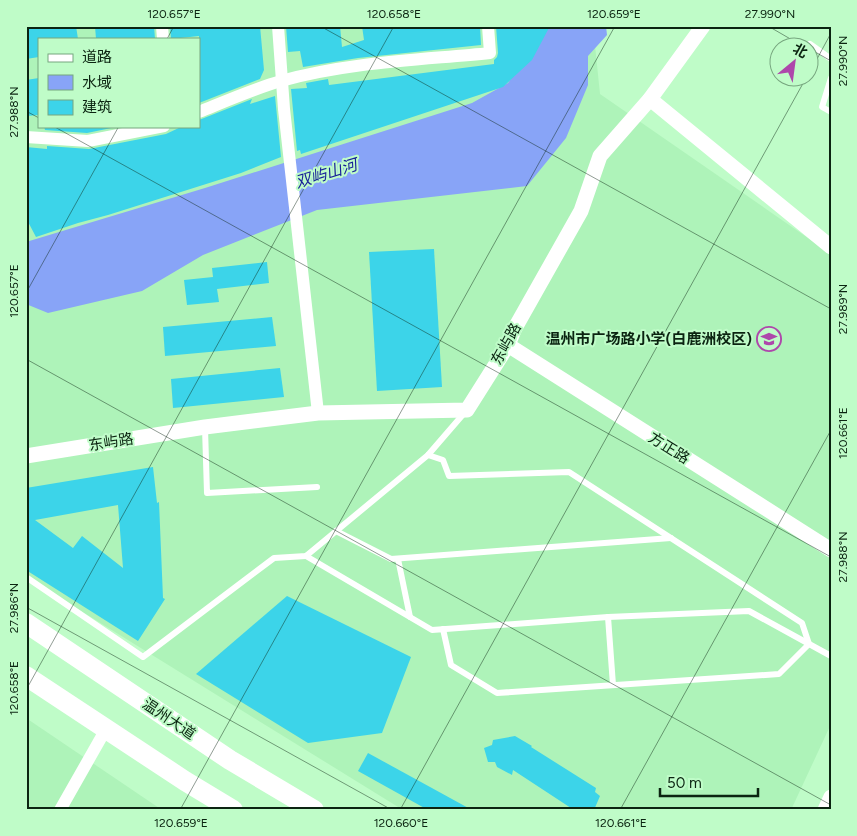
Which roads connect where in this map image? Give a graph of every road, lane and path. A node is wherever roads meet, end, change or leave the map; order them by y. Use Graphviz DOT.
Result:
graph roads {
  1 [pos="278,26"];
  2 [pos="488,26"];
  3 [pos="703,26"];
  4 [pos="820,51"];
  5 [pos="831,59"];
  6 [pos="831,78"];
  7 [pos="282,81"];
  8 [pos="650,99"];
  9 [pos="200,112"];
  10 [pos="831,112"];
  11 [pos="154,128"];
  12 [pos="26,137"];
  13 [pos="831,247"];
  14 [pos="508,345"];
  15 [pos="467,410"];
  16 [pos="318,412"];
  17 [pos="205,427"];
  18 [pos="428,455"];
  19 [pos="26,456"];
  20 [pos="318,487"];
  21 [pos="336,531"];
  22 [pos="671,538"];
  23 [pos="831,550"];
  24 [pos="306,556"];
  25 [pos="398,559"];
  26 [pos="26,577"];
  27 [pos="410,617"];
  28 [pos="608,617"];
  29 [pos="26,623"];
  30 [pos="443,629"];
  31 [pos="809,644"];
  32 [pos="831,656"];
  33 [pos="26,676"];
  34 [pos="613,685"];
  35 [pos="106,729"];
  36 [pos="831,797"];
  37 [pos="60,810"];
  38 [pos="233,810"];
  39 [pos="314,810"];
  40 [pos="825,810"];
  1 -- 7 [label="street"];
  2 -- 7 [label="street"];
  3 -- 8 [label="street, 东屿路"];
  4 -- 5 [label="lane"];
  6 -- 10 [label="lane"];
  7 -- 9 [label="street"];
  7 -- 16 [label="street"];
  8 -- 13 [label="street"];
  8 -- 14 [label="street, 东屿路"];
  11 -- 12 [label="street"];
  14 -- 15 [label="street, 东屿路"];
  14 -- 23 [label="street, 方正路"];
  15 -- 16 [label="street, 东屿路"];
  15 -- 18 [label="lane"];
  16 -- 17 [label="street, 东屿路"];
  17 -- 19 [label="street, 东屿路"];
  17 -- 20 [label="lane"];
  18 -- 21 [label="lane"];
  18 -- 22 [label="lane"];
  21 -- 24 [label="lane"];
  21 -- 25 [label="lane"];
  22 -- 25 [label="lane"];
  22 -- 31 [label="lane"];
  24 -- 26 [label="lane"];
  24 -- 27 [label="lane"];
  25 -- 27 [label="lane"];
  27 -- 30 [label="lane"];
  28 -- 30 [label="lane"];
  28 -- 31 [label="lane"];
  28 -- 34 [label="lane"];
  29 -- 39 [label="main road, 温州大道"];
  30 -- 34 [label="lane"];
  31 -- 32 [label="lane"];
  31 -- 34 [label="lane"];
  33 -- 35 [label="main road"];
  35 -- 37 [label="street"];
  35 -- 38 [label="main road"];
  36 -- 40 [label="street"];
}
